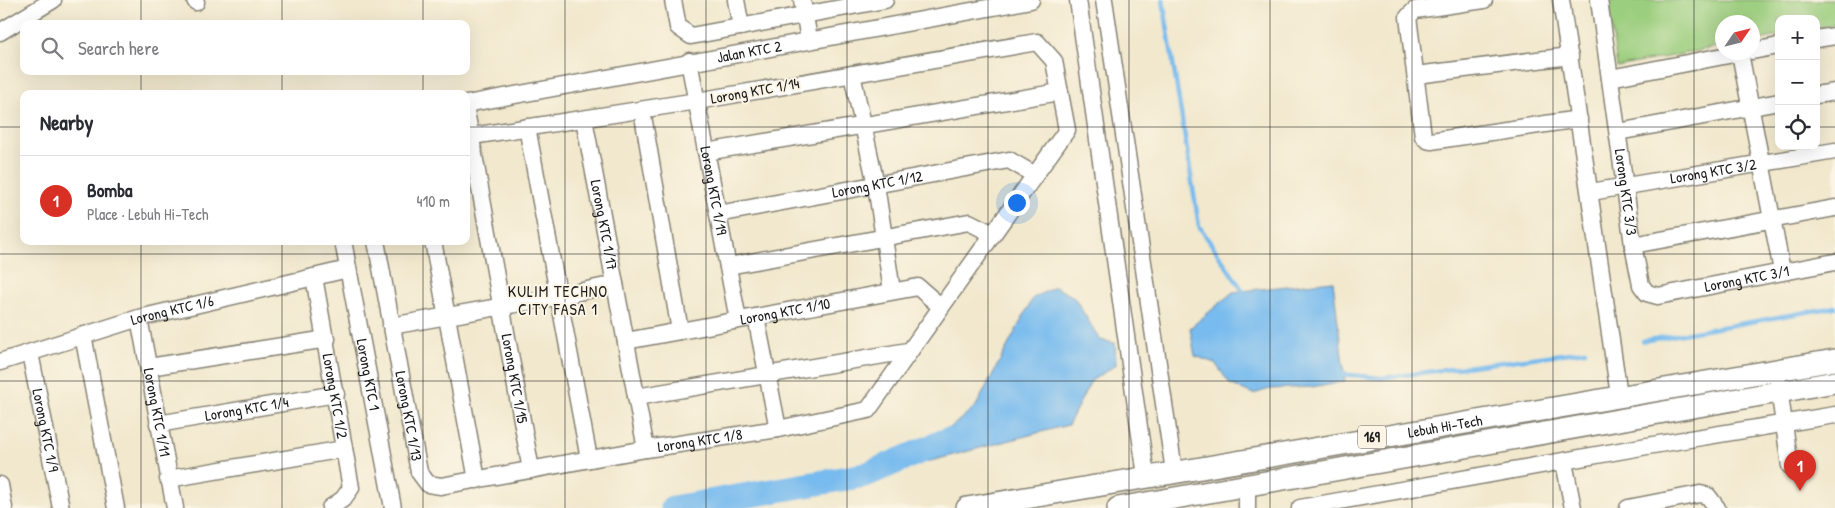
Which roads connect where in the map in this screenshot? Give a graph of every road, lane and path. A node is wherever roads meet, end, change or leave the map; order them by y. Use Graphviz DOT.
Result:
graph roads {
  1 [pos="53,0"];
  2 [pos="672,0"];
  3 [pos="736,0"];
  4 [pos="885,0"];
  5 [pos="1031,0"];
  6 [pos="1078,0"];
  7 [pos="1104,0"];
  8 [pos="1484,0"];
  9 [pos="1561,0"];
  10 [pos="1599,0"];
  11 [pos="868,2"];
  12 [pos="34,5"];
  13 [pos="803,7"];
  14 [pos="741,26"];
  15 [pos="0,32"];
  16 [pos="1835,36"];
  17 [pos="1820,38"];
  18 [pos="809,39"];
  19 [pos="1775,47"];
  20 [pos="1760,49"];
  21 [pos="1570,56"];
  22 [pos="1715,58"];
  23 [pos="1746,60"];
  24 [pos="689,61"];
  25 [pos="852,74"];
  26 [pos="1416,75"];
  27 [pos="1610,78"];
  28 [pos="1060,92"];
  29 [pos="1835,92"];
  30 [pos="1820,94"];
  31 [pos="696,101"];
  32 [pos="470,103"];
  33 [pos="1775,103"];
  34 [pos="1752,107"];
  35 [pos="642,110"];
  36 [pos="584,119"];
  37 [pos="1579,119"];
  38 [pos="861,126"];
  39 [pos="527,127"];
  40 [pos="1618,132"];
  41 [pos="470,137"];
  42 [pos="470,142"];
  43 [pos="1835,150"];
  44 [pos="706,152"];
  45 [pos="1759,164"];
  46 [pos="1033,174"];
  47 [pos="876,185"];
  48 [pos="1626,186"];
  49 [pos="1591,192"];
  50 [pos="1835,208"];
  51 [pos="718,214"];
  52 [pos="1771,218"];
  53 [pos="991,233"];
  54 [pos="884,238"];
  55 [pos="344,245"];
  56 [pos="377,245"];
  57 [pos="434,245"];
  58 [pos="1633,245"];
  59 [pos="1835,262"];
  60 [pos="728,266"];
  61 [pos="348,269"];
  62 [pos="1782,272"];
  63 [pos="314,277"];
  64 [pos="615,284"];
  65 [pos="892,292"];
  66 [pos="560,296"];
  67 [pos="1658,296"];
  68 [pos="502,306"];
  69 [pos="940,306"];
  70 [pos="447,317"];
  71 [pos="756,317"];
  72 [pos="139,318"];
  73 [pos="738,320"];
  74 [pos="391,326"];
  75 [pos="680,331"];
  76 [pos="84,335"];
  77 [pos="326,339"];
  78 [pos="626,341"];
  79 [pos="908,351"];
  80 [pos="30,353"];
  81 [pos="1835,360"];
  82 [pos="0,362"];
  83 [pos="149,367"];
  84 [pos="1777,370"];
  85 [pos="769,374"];
  86 [pos="1835,382"];
  87 [pos="1780,392"];
  88 [pos="336,394"];
  89 [pos="1619,395"];
  90 [pos="636,397"];
  91 [pos="1835,415"];
  92 [pos="1784,422"];
  93 [pos="158,424"];
  94 [pos="778,428"];
  95 [pos="344,449"];
  96 [pos="646,449"];
  97 [pos="589,459"];
  98 [pos="1564,462"];
  99 [pos="1790,466"];
  100 [pos="531,470"];
  101 [pos="1174,471"];
  102 [pos="1146,476"];
  103 [pos="168,479"];
  104 [pos="477,480"];
  105 [pos="0,485"];
  106 [pos="1247,486"];
  107 [pos="1654,506"];
  108 [pos="4,508"];
  109 [pos="61,508"];
  110 [pos="116,508"];
  111 [pos="175,508"];
  112 [pos="330,508"];
  113 [pos="393,508"];
  114 [pos="967,508"];
  115 [pos="1118,508"];
  116 [pos="1246,508"];
  117 [pos="1300,508"];
  118 [pos="1572,508"];
  119 [pos="1628,508"];
  120 [pos="1717,508"];
  1 -- 12 [label="street"];
  2 -- 14 [label="street"];
  3 -- 14 [label="street"];
  4 -- 11 [label="street"];
  5 -- 18 [label="street, Jalan KTC 2"];
  6 -- 102 [label="street"];
  7 -- 101 [label="street"];
  8 -- 26 [label="street"];
  9 -- 21 [label="street"];
  10 -- 27 [label="street, Lorong KTC 3/3"];
  11 -- 13 [label="street"];
  12 -- 15 [label="street"];
  13 -- 14 [label="street"];
  13 -- 18 [label="street"];
  16 -- 17 [label="street"];
  18 -- 24 [label="street, Jalan KTC 2"];
  19 -- 20 [label="street"];
  21 -- 26 [label="street"];
  21 -- 37 [label="street"];
  22 -- 27 [label="street"];
  23 -- 34 [label="street"];
  24 -- 31 [label="street, Lorong KTC 1/19"];
  24 -- 32 [label="street, Jalan KTC 2"];
  25 -- 28 [label="street, Lorong KTC 1/14"];
  25 -- 31 [label="street, Lorong KTC 1/14"];
  25 -- 38 [label="street"];
  26 -- 37 [label="street"];
  27 -- 40 [label="street, Lorong KTC 3/3"];
  28 -- 38 [label="street"];
  28 -- 46 [label="street"];
  29 -- 30 [label="street"];
  31 -- 35 [label="street, Lorong KTC 1/14"];
  31 -- 44 [label="street, Lorong KTC 1/19"];
  33 -- 34 [label="street"];
  34 -- 40 [label="street"];
  34 -- 45 [label="street"];
  35 -- 36 [label="street, Lorong KTC 1/14"];
  35 -- 75 [label="street"];
  36 -- 39 [label="street, Lorong KTC 1/14"];
  36 -- 64 [label="street, Lorong KTC 1/17"];
  37 -- 49 [label="street"];
  38 -- 44 [label="street"];
  38 -- 47 [label="street"];
  39 -- 41 [label="street, Lorong KTC 1/14"];
  39 -- 66 [label="street"];
  40 -- 48 [label="street, Lorong KTC 3/3"];
  42 -- 68 [label="street, Lorong KTC 1/15"];
  43 -- 45 [label="street, Lorong KTC 3/2"];
  44 -- 51 [label="street, Lorong KTC 1/19"];
  45 -- 48 [label="street, Lorong KTC 3/2"];
  45 -- 52 [label="street"];
  46 -- 47 [label="street, Lorong KTC 1/12"];
  46 -- 53 [label="street"];
  47 -- 51 [label="street, Lorong KTC 1/12"];
  47 -- 54 [label="street"];
  48 -- 49 [label="street, Lorong KTC 3/2"];
  48 -- 58 [label="street, Lorong KTC 3/3"];
  49 -- 89 [label="street"];
  50 -- 52 [label="street"];
  51 -- 60 [label="street, Lorong KTC 1/19"];
  52 -- 58 [label="street"];
  52 -- 62 [label="street"];
  53 -- 54 [label="street"];
  53 -- 69 [label="street"];
  54 -- 60 [label="street"];
  54 -- 65 [label="street"];
  55 -- 61 [label="street, Lorong KTC 1"];
  56 -- 74 [label="street, Lorong KTC 1/13"];
  57 -- 70 [label="street"];
  58 -- 67 [label="street, Lorong KTC 3/3"];
  59 -- 62 [label="street, Lorong KTC 3/1"];
  60 -- 73 [label="street, Lorong KTC 1/19"];
  61 -- 63 [label="street, Lorong KTC 1/6"];
  61 -- 113 [label="street, Lorong KTC 1"];
  62 -- 67 [label="street, Lorong KTC 3/1"];
  63 -- 72 [label="street, Lorong KTC 1/6"];
  63 -- 77 [label="street, Lorong KTC 1/2"];
  64 -- 66 [label="street"];
  64 -- 78 [label="street, Lorong KTC 1/17"];
  65 -- 69 [label="street, Lorong KTC 1/10"];
  65 -- 71 [label="street, Lorong KTC 1/10"];
  66 -- 68 [label="street"];
  66 -- 97 [label="street"];
  68 -- 70 [label="street"];
  68 -- 100 [label="street, Lorong KTC 1/15"];
  69 -- 79 [label="street"];
  70 -- 74 [label="street"];
  70 -- 104 [label="street"];
  71 -- 73 [label="street, Lorong KTC 1/10"];
  71 -- 85 [label="street"];
  72 -- 76 [label="street, Lorong KTC 1/6"];
  72 -- 83 [label="street, Lorong KTC 1/11"];
  73 -- 75 [label="street, Lorong KTC 1/10"];
  74 -- 104 [label="street, Lorong KTC 1/13"];
  75 -- 78 [label="street, Lorong KTC 1/10"];
  76 -- 80 [label="street, Lorong KTC 1/6"];
  76 -- 110 [label="street"];
  77 -- 83 [label="street"];
  77 -- 88 [label="street, Lorong KTC 1/2"];
  78 -- 90 [label="street, Lorong KTC 1/17"];
  79 -- 85 [label="street"];
  79 -- 94 [label="street, Lorong KTC 1/8"];
  80 -- 82 [label="street, Lorong KTC 1/6"];
  80 -- 109 [label="street, Lorong KTC 1/9"];
  81 -- 84 [label="main road, Lebuh Hi-Tech / 169"];
  83 -- 93 [label="street, Lorong KTC 1/11"];
  84 -- 87 [label="street"];
  84 -- 89 [label="main road, Lebuh Hi-Tech / 169"];
  85 -- 90 [label="street"];
  85 -- 94 [label="street"];
  86 -- 87 [label="main road, Lebuh Hi-Tech / 169"];
  87 -- 92 [label="street"];
  87 -- 106 [label="main road, Lebuh Hi-Tech / 169"];
  88 -- 93 [label="street, Lorong KTC 1/4"];
  88 -- 95 [label="street, Lorong KTC 1/2"];
  89 -- 101 [label="main road, Lebuh Hi-Tech / 169"];
  90 -- 96 [label="street, Lorong KTC 1/17"];
  91 -- 92 [label="street"];
  92 -- 98 [label="street"];
  92 -- 99 [label="street"];
  93 -- 103 [label="street, Lorong KTC 1/11"];
  94 -- 96 [label="street, Lorong KTC 1/8"];
  95 -- 103 [label="street"];
  95 -- 112 [label="street, Lorong KTC 1/2"];
  96 -- 97 [label="street, Lorong KTC 1/8"];
  97 -- 100 [label="street, Lorong KTC 1/8"];
  98 -- 117 [label="street"];
  98 -- 118 [label="street"];
  100 -- 104 [label="street, Lorong KTC 1/13"];
  101 -- 102 [label="main road, Lebuh Hi-Tech / 169"];
  102 -- 114 [label="main road, Lebuh Hi-Tech / 169"];
  103 -- 111 [label="street, Lorong KTC 1/11"];
  105 -- 108 [label="street"];
  106 -- 115 [label="main road, Lebuh Hi-Tech / 169"];
  106 -- 116 [label="street"];
  107 -- 119 [label="street"];
  107 -- 120 [label="street"];
}
